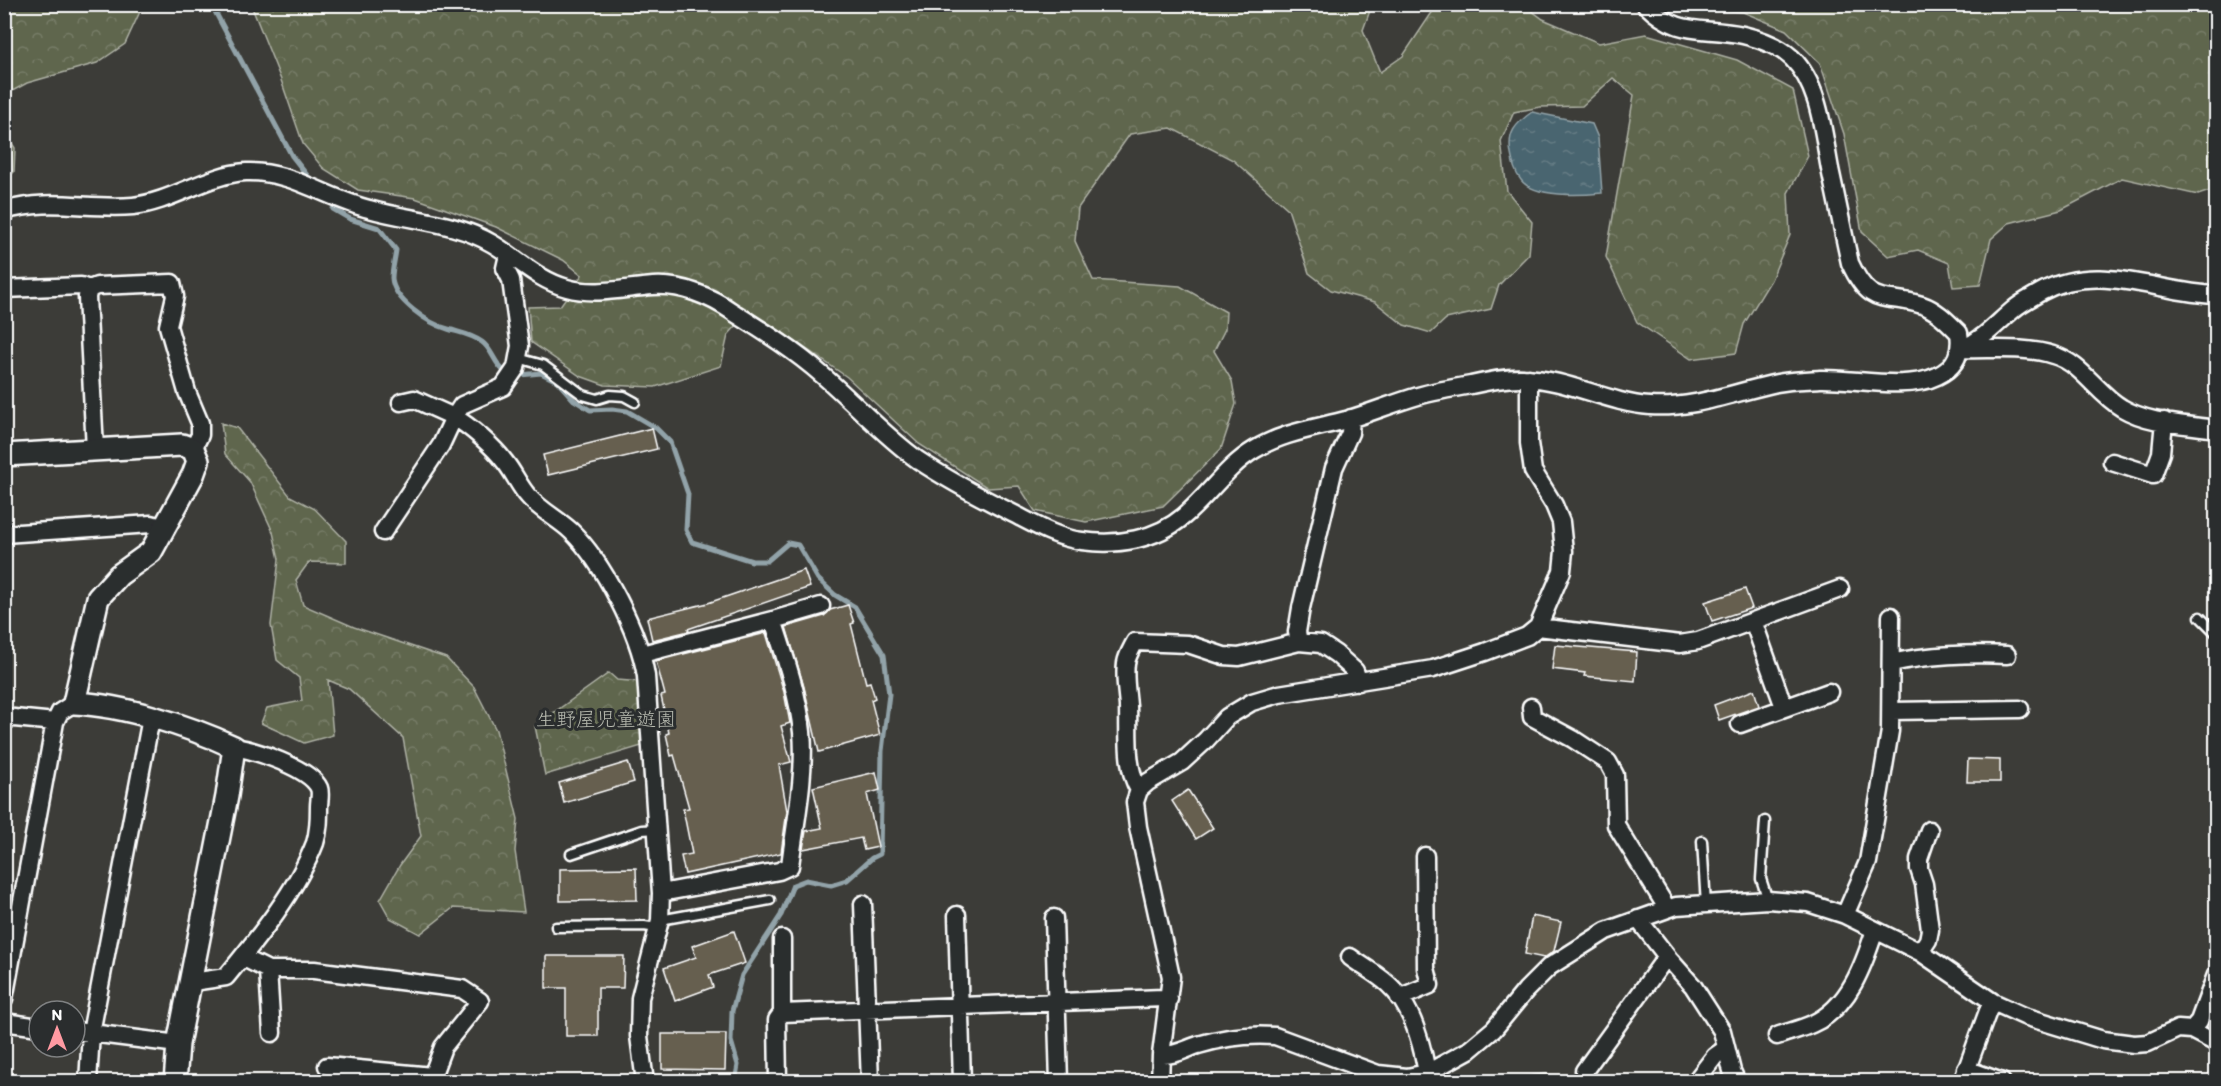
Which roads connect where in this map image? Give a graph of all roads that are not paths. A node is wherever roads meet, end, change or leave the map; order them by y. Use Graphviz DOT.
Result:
graph roads {
  1 [pos="1646,4"];
  2 [pos="4,211"];
  3 [pos="508,255"];
  4 [pos="4,289"];
  5 [pos="89,289"];
  6 [pos="2217,295"];
  7 [pos="1961,349"];
  8 [pos="518,358"];
  9 [pos="1529,378"];
  10 [pos="401,402"];
  11 [pos="635,402"];
  12 [pos="454,417"];
  13 [pos="1351,418"];
  14 [pos="2164,421"];
  15 [pos="2217,429"];
  16 [pos="94,449"];
  17 [pos="193,449"];
  18 [pos="4,455"];
  19 [pos="2112,462"];
  20 [pos="165,528"];
  21 [pos="383,532"];
  22 [pos="4,534"];
  23 [pos="1840,589"];
  24 [pos="821,606"];
  25 [pos="1891,616"];
  26 [pos="2200,617"];
  27 [pos="773,620"];
  28 [pos="1753,621"];
  29 [pos="1538,627"];
  30 [pos="2217,633"];
  31 [pos="1299,642"];
  32 [pos="642,654"];
  33 [pos="2007,655"];
  34 [pos="1891,663"];
  35 [pos="1359,682"];
  36 [pos="1829,692"];
  37 [pos="74,703"];
  38 [pos="1531,707"];
  39 [pos="1784,707"];
  40 [pos="2020,709"];
  41 [pos="1891,711"];
  42 [pos="4,717"];
  43 [pos="151,718"];
  44 [pos="55,722"];
  45 [pos="1740,724"];
  46 [pos="234,747"];
  47 [pos="1138,790"];
  48 [pos="1765,821"];
  49 [pos="657,829"];
  50 [pos="1929,830"];
  51 [pos="1702,842"];
  52 [pos="571,854"];
  53 [pos="1425,856"];
  54 [pos="661,892"];
  55 [pos="770,900"];
  56 [pos="1768,900"];
  57 [pos="863,904"];
  58 [pos="1706,904"];
  59 [pos="1667,908"];
  60 [pos="957,915"];
  61 [pos="1845,915"];
  62 [pos="1054,918"];
  63 [pos="1638,919"];
  64 [pos="658,924"];
  65 [pos="556,927"];
  66 [pos="1875,930"];
  67 [pos="782,939"];
  68 [pos="1920,952"];
  69 [pos="242,957"];
  70 [pos="1350,957"];
  71 [pos="1669,959"];
  72 [pos="268,970"];
  73 [pos="2217,975"];
  74 [pos="190,980"];
  75 [pos="1400,998"];
  76 [pos="4,999"];
  77 [pos="1169,999"];
  78 [pos="1056,1001"];
  79 [pos="1993,1002"];
  80 [pos="960,1006"];
  81 [pos="867,1009"];
  82 [pos="782,1013"];
  83 [pos="87,1014"];
  84 [pos="4,1022"];
  85 [pos="27,1025"];
  86 [pos="2191,1030"];
  87 [pos="87,1033"];
  88 [pos="272,1033"];
  89 [pos="1777,1036"];
  90 [pos="2217,1043"];
  91 [pos="178,1044"];
  92 [pos="1725,1049"];
  93 [pos="1161,1055"];
  94 [pos="86,1059"];
  95 [pos="327,1066"];
  96 [pos="1584,1071"];
  97 [pos="1427,1073"];
  98 [pos="1964,1075"];
  99 [pos="431,1079"];
  100 [pos="88,1082"];
  101 [pos="175,1082"];
  102 [pos="645,1082"];
  103 [pos="778,1082"];
  104 [pos="870,1082"];
  105 [pos="962,1082"];
  106 [pos="1059,1082"];
  107 [pos="1160,1082"];
  108 [pos="1695,1082"];
  109 [pos="1737,1082"];
  110 [pos="2001,1082"];
  1 -- 7 [label="street"];
  2 -- 3 [label="street"];
  3 -- 8 [label="street"];
  3 -- 13 [label="street"];
  4 -- 5 [label="street"];
  5 -- 16 [label="street"];
  5 -- 17 [label="street"];
  6 -- 7 [label="street"];
  7 -- 9 [label="street"];
  7 -- 14 [label="street"];
  8 -- 11 [label="lane"];
  8 -- 12 [label="street"];
  9 -- 13 [label="street"];
  9 -- 29 [label="street"];
  10 -- 12 [label="street"];
  12 -- 21 [label="street"];
  12 -- 32 [label="street"];
  13 -- 31 [label="street"];
  14 -- 15 [label="street"];
  14 -- 19 [label="street"];
  16 -- 17 [label="street"];
  16 -- 18 [label="street"];
  17 -- 20 [label="street"];
  20 -- 22 [label="street"];
  20 -- 37 [label="street"];
  23 -- 28 [label="street"];
  24 -- 27 [label="street"];
  25 -- 34 [label="street"];
  26 -- 30 [label="lane"];
  27 -- 32 [label="street"];
  27 -- 54 [label="street"];
  28 -- 29 [label="street"];
  28 -- 39 [label="street"];
  29 -- 35 [label="street"];
  31 -- 35 [label="street"];
  31 -- 47 [label="street"];
  32 -- 49 [label="street"];
  33 -- 34 [label="street"];
  34 -- 41 [label="street"];
  35 -- 47 [label="street"];
  36 -- 39 [label="street"];
  37 -- 43 [label="street"];
  37 -- 44 [label="street"];
  38 -- 59 [label="street"];
  39 -- 45 [label="street"];
  40 -- 41 [label="street"];
  41 -- 61 [label="street"];
  42 -- 44 [label="street"];
  43 -- 46 [label="street"];
  43 -- 83 [label="street"];
  44 -- 76 [label="street"];
  46 -- 69 [label="street"];
  46 -- 74 [label="street"];
  47 -- 77 [label="street"];
  48 -- 56 [label="lane"];
  49 -- 52 [label="lane"];
  49 -- 54 [label="street"];
  50 -- 68 [label="street"];
  51 -- 58 [label="lane"];
  53 -- 75 [label="street"];
  54 -- 64 [label="street"];
  55 -- 64 [label="lane"];
  56 -- 58 [label="street"];
  56 -- 61 [label="street"];
  57 -- 81 [label="street"];
  58 -- 59 [label="street"];
  59 -- 63 [label="street"];
  60 -- 80 [label="street"];
  61 -- 66 [label="street"];
  62 -- 78 [label="street"];
  63 -- 71 [label="street"];
  63 -- 97 [label="street"];
  64 -- 65 [label="lane"];
  64 -- 102 [label="street"];
  66 -- 68 [label="street"];
  66 -- 89 [label="street"];
  67 -- 82 [label="street"];
  68 -- 79 [label="street"];
  69 -- 72 [label="street"];
  69 -- 74 [label="street"];
  70 -- 75 [label="street"];
  71 -- 92 [label="street"];
  71 -- 96 [label="street"];
  72 -- 88 [label="street"];
  72 -- 99 [label="street"];
  73 -- 86 [label="street"];
  74 -- 91 [label="street"];
  75 -- 97 [label="street"];
  77 -- 78 [label="street"];
  77 -- 93 [label="street"];
  78 -- 80 [label="street"];
  78 -- 106 [label="street"];
  79 -- 86 [label="street"];
  79 -- 98 [label="street"];
  80 -- 81 [label="street"];
  80 -- 105 [label="street"];
  81 -- 82 [label="street"];
  81 -- 104 [label="street"];
  82 -- 103 [label="street"];
  84 -- 85 [label="street"];
  86 -- 90 [label="street"];
  87 -- 91 [label="street"];
  91 -- 101 [label="street"];
  92 -- 108 [label="street"];
  92 -- 109 [label="street"];
  93 -- 97 [label="street"];
  93 -- 107 [label="street"];
  94 -- 100 [label="street"];
  95 -- 99 [label="street"];
  98 -- 110 [label="street"];
}
